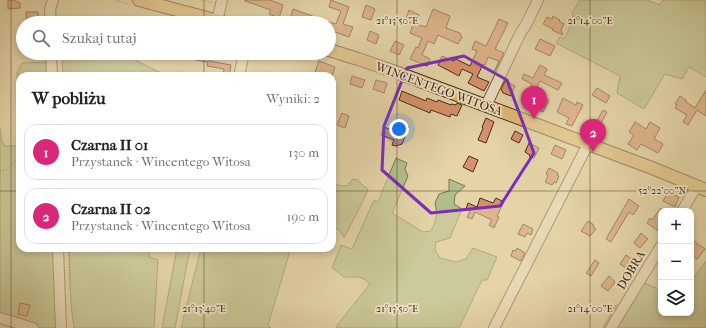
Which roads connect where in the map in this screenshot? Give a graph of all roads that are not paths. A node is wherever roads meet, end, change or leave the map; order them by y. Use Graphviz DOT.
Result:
graph roads {
  1 [pos="52,0"];
  2 [pos="139,0"];
  3 [pos="538,0"];
  4 [pos="221,3"];
  5 [pos="50,16"];
  6 [pos="199,16"];
  7 [pos="222,16"];
  8 [pos="336,52"];
  9 [pos="51,60"];
  10 [pos="242,60"];
  11 [pos="52,72"];
  12 [pos="240,72"];
  13 [pos="486,106"];
  14 [pos="588,144"];
  15 [pos="702,188"];
  16 [pos="685,208"];
  17 [pos="658,251"];
  18 [pos="58,252"];
  19 [pos="0,318"];
  20 [pos="33,328"];
  21 [pos="61,328"];
  22 [pos="494,328"];
  23 [pos="611,328"];
  1 -- 5 [label="street"];
  2 -- 6 [label="main road"];
  3 -- 13 [label="street"];
  4 -- 7 [label="street"];
  8 -- 13 [label="main road, WINCENTEGO WITOSA"];
  9 -- 11 [label="street"];
  10 -- 12 [label="street"];
  13 -- 14 [label="main road, WINCENTEGO WITOSA"];
  14 -- 15 [label="main road, WINCENTEGO WITOSA"];
  14 -- 22 [label="street"];
  15 -- 16 [label="street"];
  17 -- 23 [label="street, DOBRA"];
  18 -- 21 [label="street"];
  19 -- 20 [label="street"];
}
